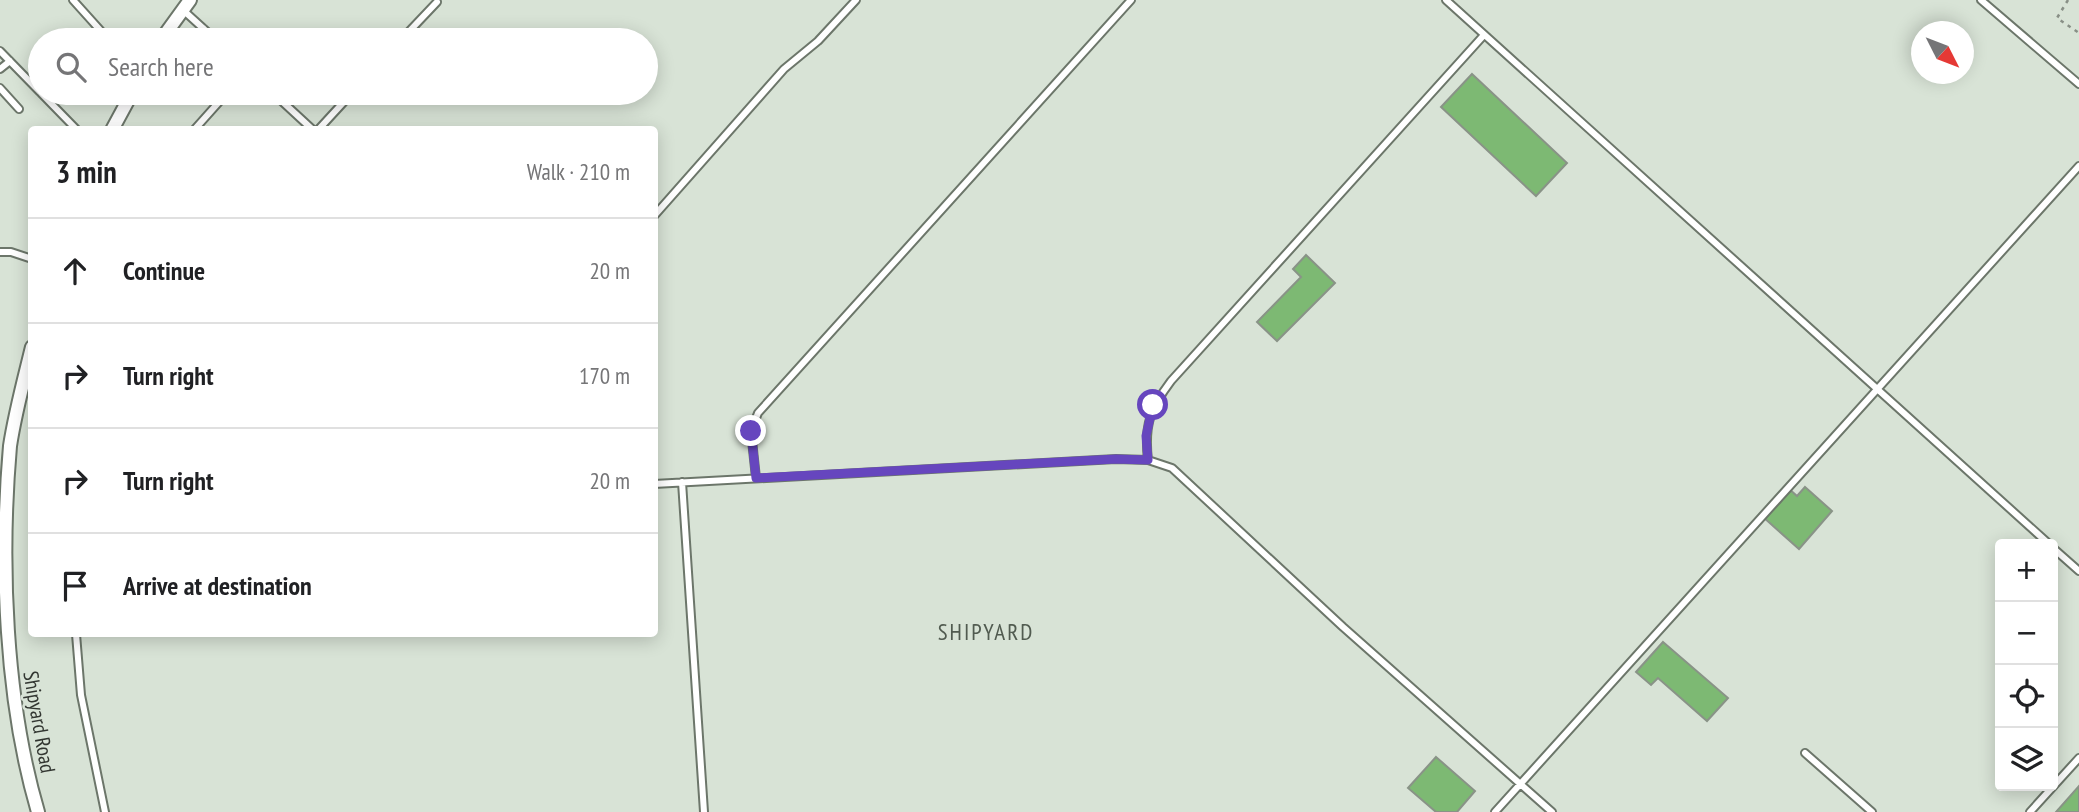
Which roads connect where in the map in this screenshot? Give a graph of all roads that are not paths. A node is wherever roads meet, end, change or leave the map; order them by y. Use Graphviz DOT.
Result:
graph roads {
  1 [pos="73,0"];
  2 [pos="856,0"];
  3 [pos="1131,0"];
  4 [pos="1446,0"];
  5 [pos="1981,0"];
  6 [pos="437,2"];
  7 [pos="187,5"];
  8 [pos="98,28"];
  9 [pos="170,28"];
  10 [pos="203,28"];
  11 [pos="412,28"];
  12 [pos="1484,35"];
  13 [pos="0,51"];
  14 [pos="10,61"];
  15 [pos="0,69"];
  16 [pos="28,80"];
  17 [pos="2079,84"];
  18 [pos="0,88"];
  19 [pos="52,105"];
  20 [pos="126,105"];
  21 [pos="216,105"];
  22 [pos="287,105"];
  23 [pos="340,105"];
  24 [pos="19,109"];
  25 [pos="73,126"];
  26 [pos="114,126"];
  27 [pos="198,126"];
  28 [pos="310,126"];
  29 [pos="319,126"];
  30 [pos="2079,166"];
  31 [pos="658,211"];
  32 [pos="0,253"];
  33 [pos="28,258"];
  34 [pos="28,365"];
  35 [pos="1877,389"];
  36 [pos="1148,460"];
  37 [pos="756,478"];
  38 [pos="682,482"];
  39 [pos="658,484"];
  40 [pos="3,485"];
  41 [pos="2043,539"];
  42 [pos="2058,552"];
  43 [pos="2079,571"];
  44 [pos="76,637"];
  45 [pos="4,649"];
  46 [pos="1805,753"];
  47 [pos="2079,758"];
  48 [pos="1520,783"];
  49 [pos="38,812"];
  50 [pos="105,812"];
  51 [pos="704,812"];
  52 [pos="1494,812"];
  53 [pos="1552,812"];
  54 [pos="1872,812"];
  55 [pos="2030,812"];
  1 -- 8 [label="lane"];
  2 -- 31 [label="lane"];
  3 -- 37 [label="lane"];
  4 -- 12 [label="lane"];
  5 -- 17 [label="lane"];
  6 -- 11 [label="lane"];
  7 -- 9 [label="street"];
  7 -- 10 [label="lane"];
  12 -- 35 [label="lane"];
  12 -- 36 [label="lane"];
  13 -- 14 [label="lane"];
  14 -- 15 [label="lane"];
  14 -- 16 [label="lane"];
  18 -- 24 [label="lane"];
  19 -- 25 [label="lane"];
  20 -- 26 [label="street"];
  21 -- 27 [label="lane"];
  22 -- 28 [label="lane"];
  23 -- 29 [label="lane"];
  30 -- 35 [label="lane"];
  32 -- 33 [label="lane"];
  34 -- 40 [label="street, Shipyard Road"];
  35 -- 41 [label="lane"];
  35 -- 48 [label="lane"];
  36 -- 37 [label="lane"];
  36 -- 48 [label="lane"];
  37 -- 38 [label="lane"];
  38 -- 39 [label="lane"];
  38 -- 51 [label="lane"];
  40 -- 45 [label="street, Shipyard Road"];
  42 -- 43 [label="lane"];
  44 -- 50 [label="lane"];
  45 -- 49 [label="street, Shipyard Road"];
  46 -- 54 [label="lane"];
  47 -- 55 [label="lane"];
  48 -- 52 [label="lane"];
  48 -- 53 [label="lane"];
}
